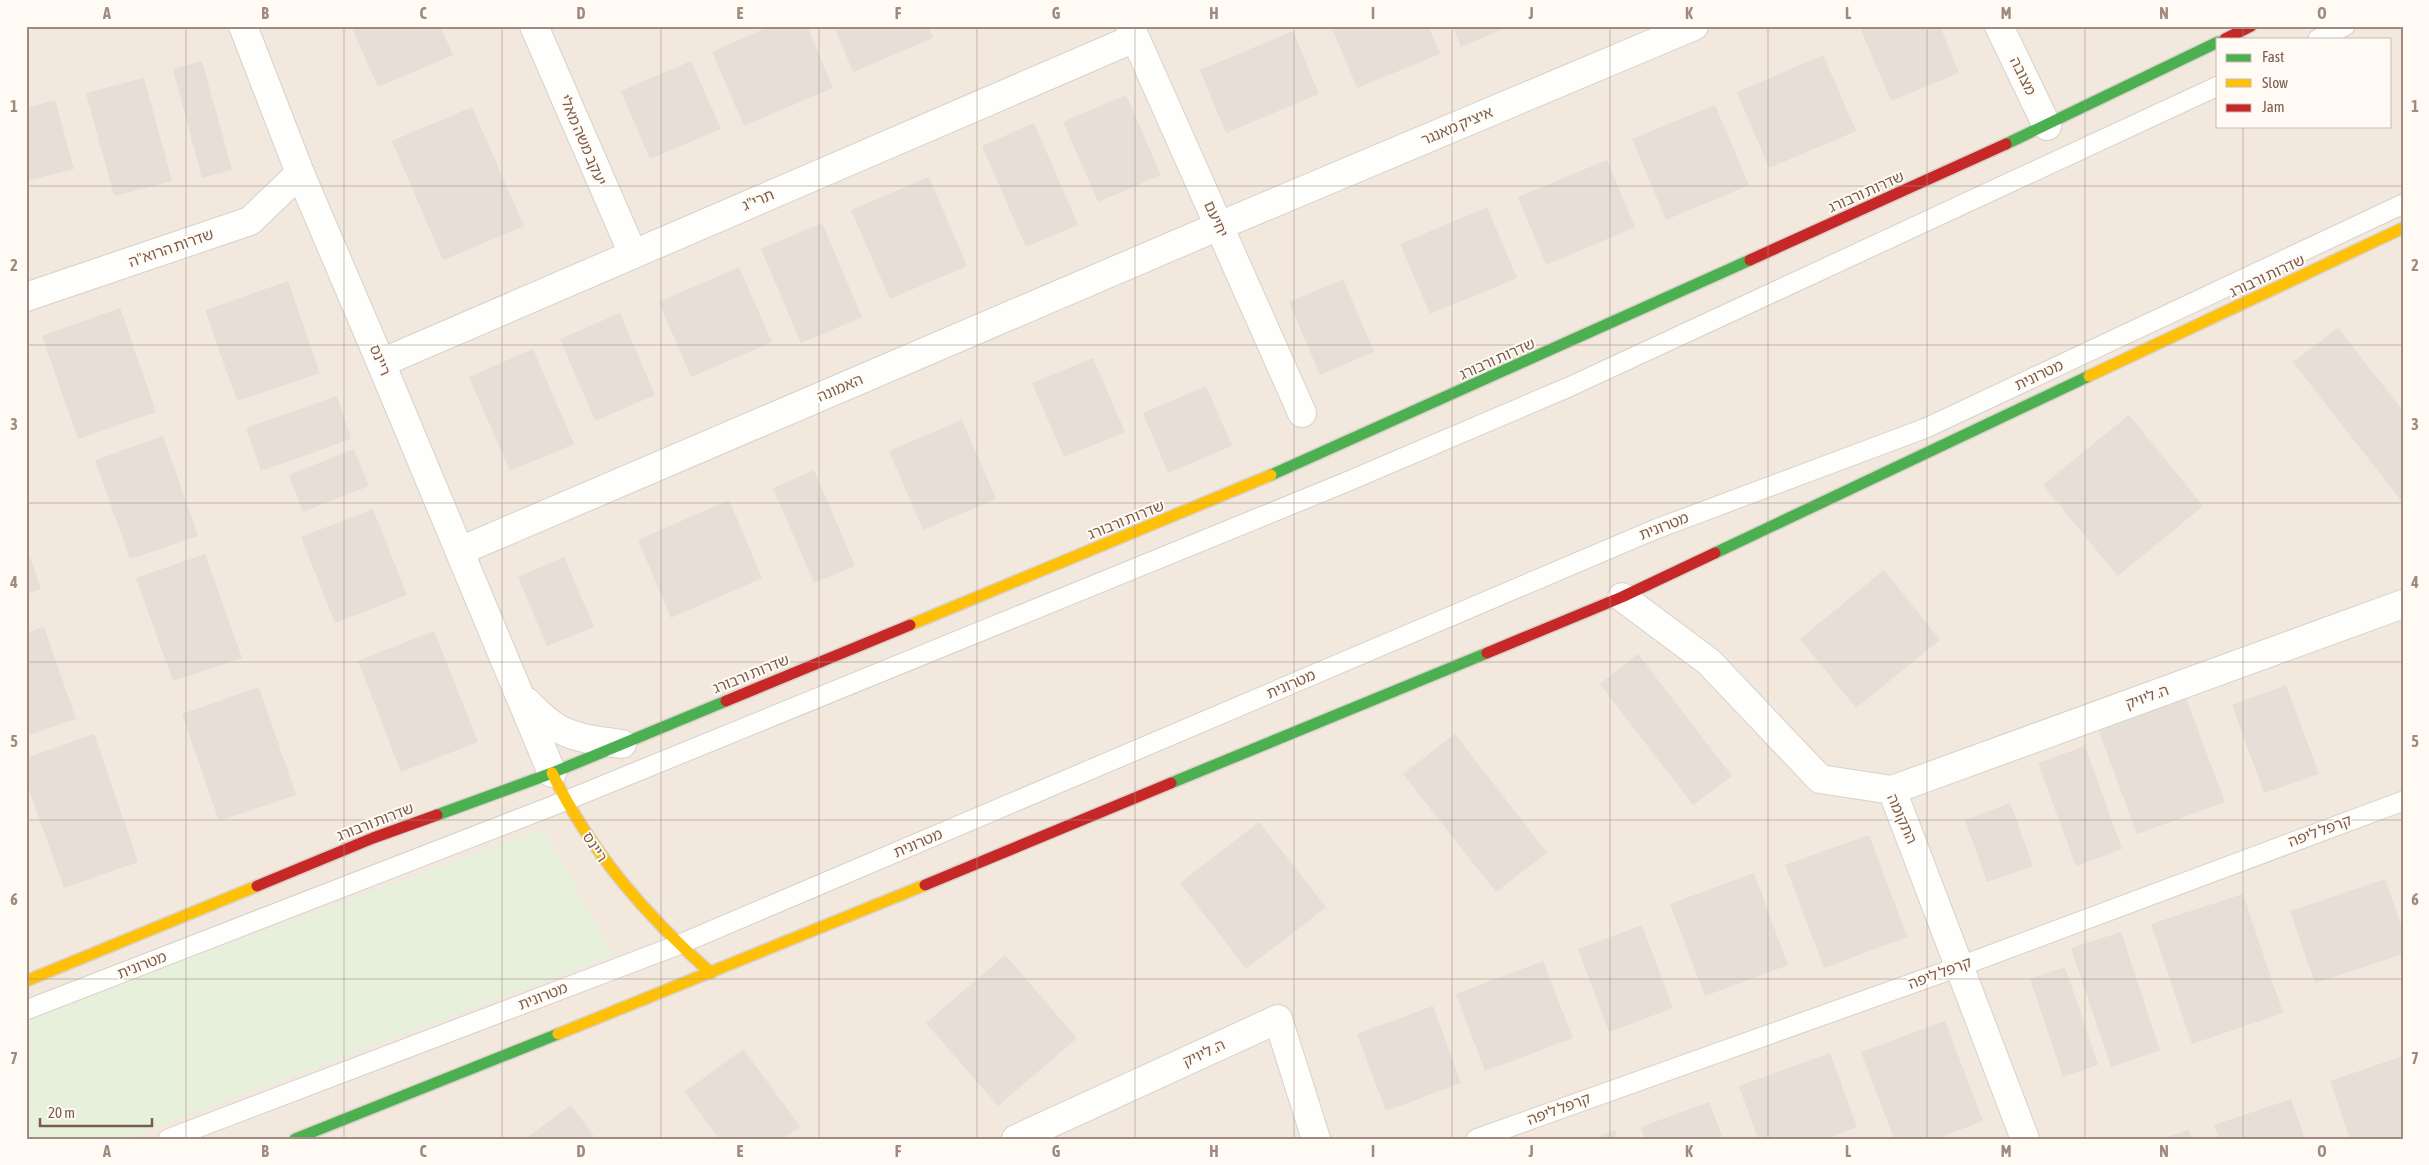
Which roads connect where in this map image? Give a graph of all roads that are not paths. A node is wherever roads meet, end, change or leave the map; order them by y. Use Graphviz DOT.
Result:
graph roads {
  1 [pos="243,26"];
  2 [pos="534,26"];
  3 [pos="1694,26"];
  4 [pos="1999,26"];
  5 [pos="2250,26"];
  6 [pos="2345,26"];
  7 [pos="1132,32"];
  8 [pos="2227,38"];
  9 [pos="2320,38"];
  10 [pos="2216,43"];
  11 [pos="2216,87"];
  12 [pos="2047,126"];
  13 [pos="300,174"];
  14 [pos="2403,204"];
  15 [pos="1219,226"];
  16 [pos="2403,228"];
  17 [pos="632,254"];
  18 [pos="26,297"];
  19 [pos="381,363"];
  20 [pos="1302,413"];
  21 [pos="460,551"];
  22 [pos="1622,597"];
  23 [pos="2403,604"];
  24 [pos="519,694"];
  25 [pos="622,744"];
  26 [pos="552,773"];
  27 [pos="1892,790"];
  28 [pos="565,801"];
  29 [pos="2403,801"];
  30 [pos="678,946"];
  31 [pos="1961,966"];
  32 [pos="711,973"];
  33 [pos="26,981"];
  34 [pos="26,1010"];
  35 [pos="168,1139"];
  36 [pos="295,1139"];
  37 [pos="1016,1139"];
  38 [pos="1316,1139"];
  39 [pos="1476,1139"];
  40 [pos="2025,1139"];
  1 -- 13 [label="street, ריינס"];
  2 -- 17 [label="street, יעקב משה מאלי"];
  3 -- 15 [label="street, איציק מאנגר"];
  4 -- 12 [label="street, מצובה"];
  5 -- 8 [label="main road"];
  6 -- 9 [label="lane"];
  7 -- 15 [label="street, יחיעם"];
  7 -- 17 [label="street, תרי\"ג"];
  10 -- 12 [label="main road, שדרות ורבורג"];
  11 -- 28 [label="lane, מטרונית"];
  12 -- 25 [label="main road, שדרות ורבורג"];
  13 -- 18 [label="street, שדרות הרוא\"ה"];
  13 -- 19 [label="street, ריינס"];
  14 -- 30 [label="lane, מטרונית"];
  15 -- 20 [label="street, יחיעם"];
  15 -- 21 [label="street, האמונה"];
  16 -- 22 [label="main road, שדרות ורבורג"];
  17 -- 19 [label="street, תרי\"ג"];
  19 -- 21 [label="street, ריינס"];
  21 -- 24 [label="street, ריינס"];
  22 -- 27 [label="street, התקומה"];
  22 -- 32 [label="main road, שדרות ורבורג"];
  23 -- 27 [label="street, ה. ליויק"];
  24 -- 25 [label="street, ריינס"];
  24 -- 26 [label="street, ריינס"];
  25 -- 26 [label="main road, שדרות ורבורג"];
  26 -- 28 [label="main road, ריינס"];
  26 -- 33 [label="main road, שדרות ורבורג"];
  27 -- 31 [label="street, התקומה"];
  28 -- 30 [label="main road, ריינס"];
  28 -- 34 [label="lane, מטרונית"];
  29 -- 31 [label="lane, קרפל ליפה"];
  30 -- 32 [label="main road, ריינס"];
  30 -- 35 [label="lane, מטרונית"];
  31 -- 39 [label="lane, קרפל ליפה"];
  31 -- 40 [label="street, התקומה"];
  32 -- 36 [label="main road, שדרות ורבורג"];
  37 -- 38 [label="street, ה. ליויק"];
}
